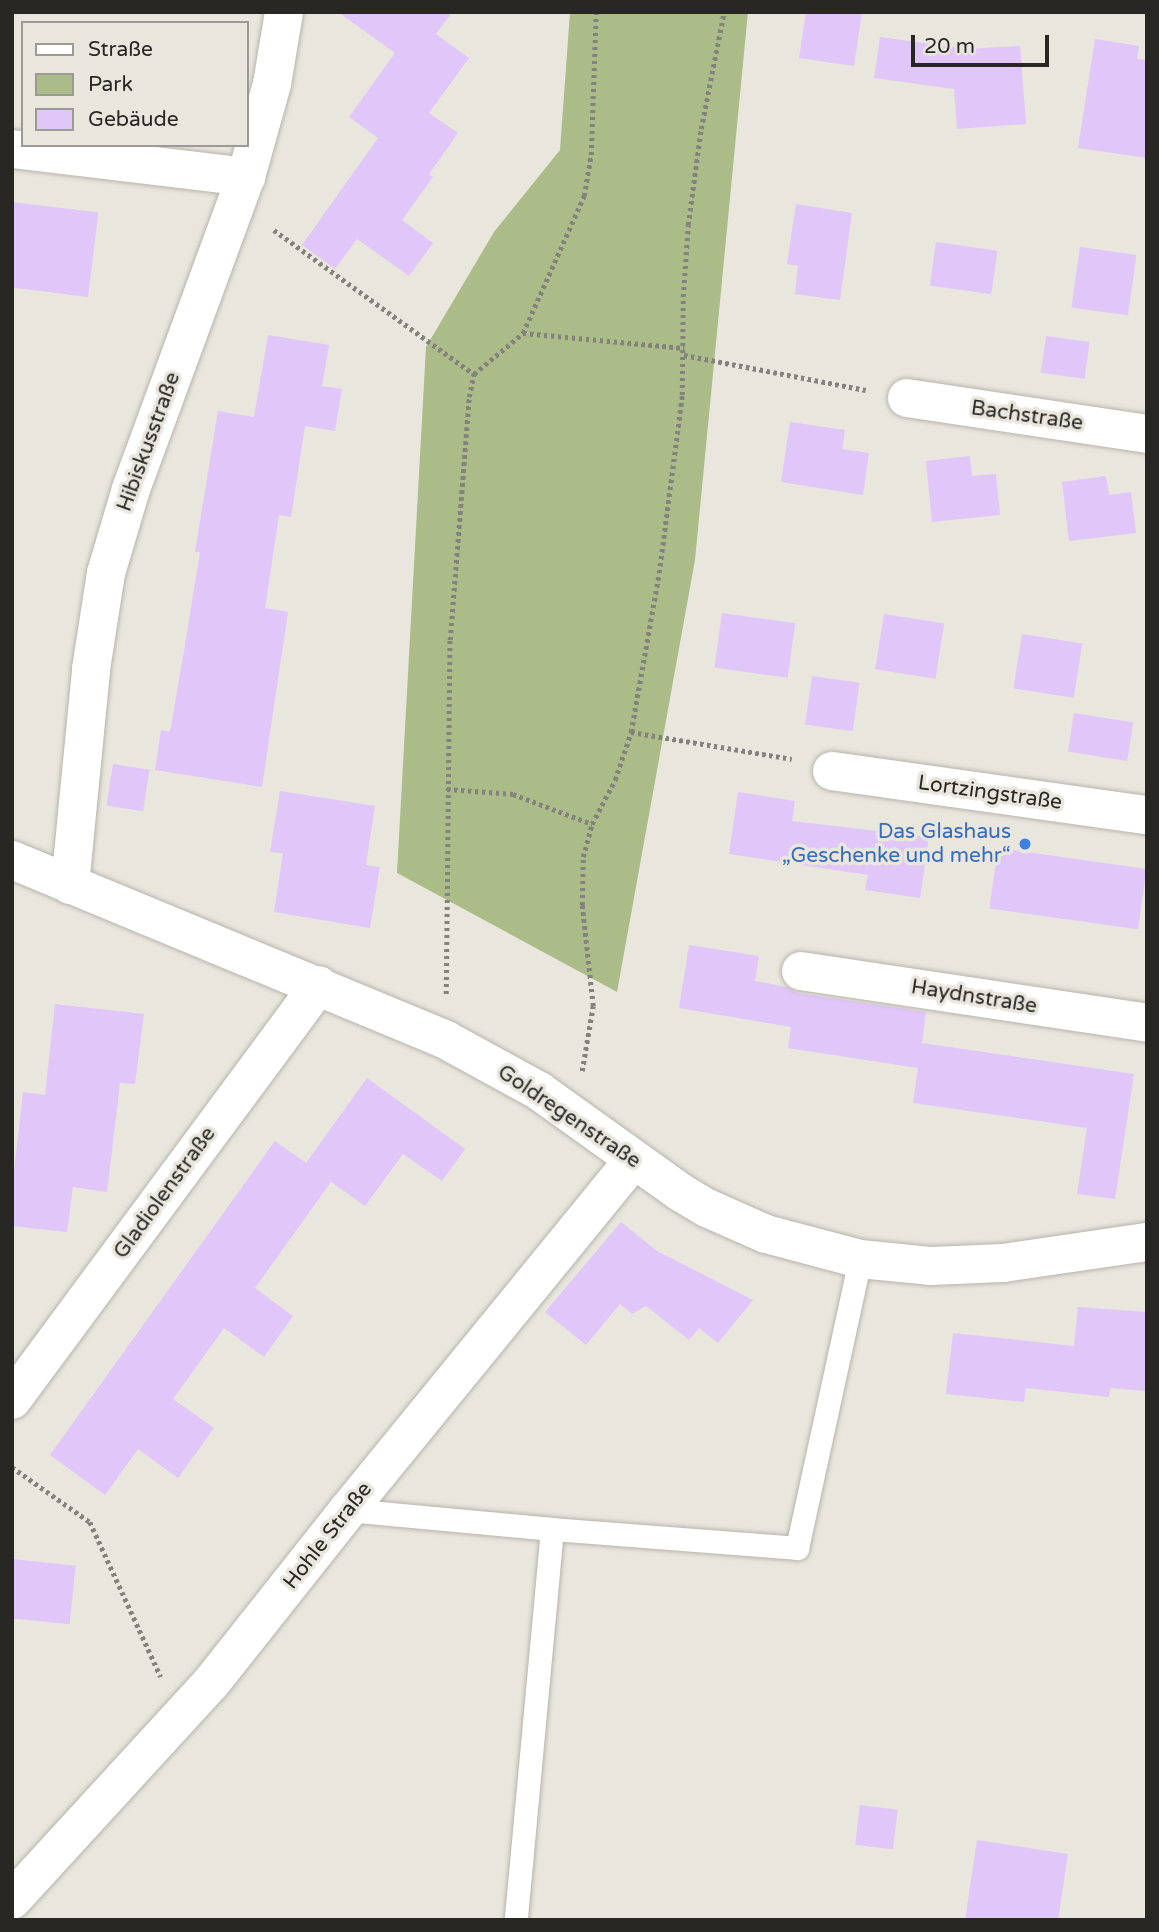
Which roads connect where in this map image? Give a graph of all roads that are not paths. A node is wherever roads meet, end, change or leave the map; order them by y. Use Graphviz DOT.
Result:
graph roads {
  1 [pos="284,12"];
  2 [pos="12,149"];
  3 [pos="241,190"];
  4 [pos="907,398"];
  5 [pos="1147,434"];
  6 [pos="832,771"];
  7 [pos="1147,815"];
  8 [pos="12,860"];
  9 [pos="70,885"];
  10 [pos="801,971"];
  11 [pos="318,985"];
  12 [pos="1147,1024"];
  13 [pos="634,1161"];
  14 [pos="1147,1242"];
  15 [pos="860,1259"];
  16 [pos="12,1400"];
  17 [pos="348,1510"];
  18 [pos="552,1529"];
  19 [pos="12,1900"];
  20 [pos="516,1920"];
  1 -- 3 [label="street, Hibiskusstraße"];
  2 -- 3 [label="street"];
  3 -- 9 [label="street, Hibiskusstraße"];
  4 -- 5 [label="street, Bachstraße"];
  6 -- 7 [label="street, Lortzingstraße"];
  8 -- 9 [label="street, Goldregenstraße"];
  9 -- 11 [label="street, Goldregenstraße"];
  10 -- 12 [label="street, Haydnstraße"];
  11 -- 13 [label="street, Goldregenstraße"];
  11 -- 16 [label="street, Gladiolenstraße"];
  13 -- 15 [label="street, Goldregenstraße"];
  13 -- 17 [label="street, Hohle Straße"];
  14 -- 15 [label="street, Goldregenstraße"];
  15 -- 18 [label="lane"];
  17 -- 18 [label="lane"];
  17 -- 19 [label="street, Hohle Straße"];
  18 -- 20 [label="lane"];
}
